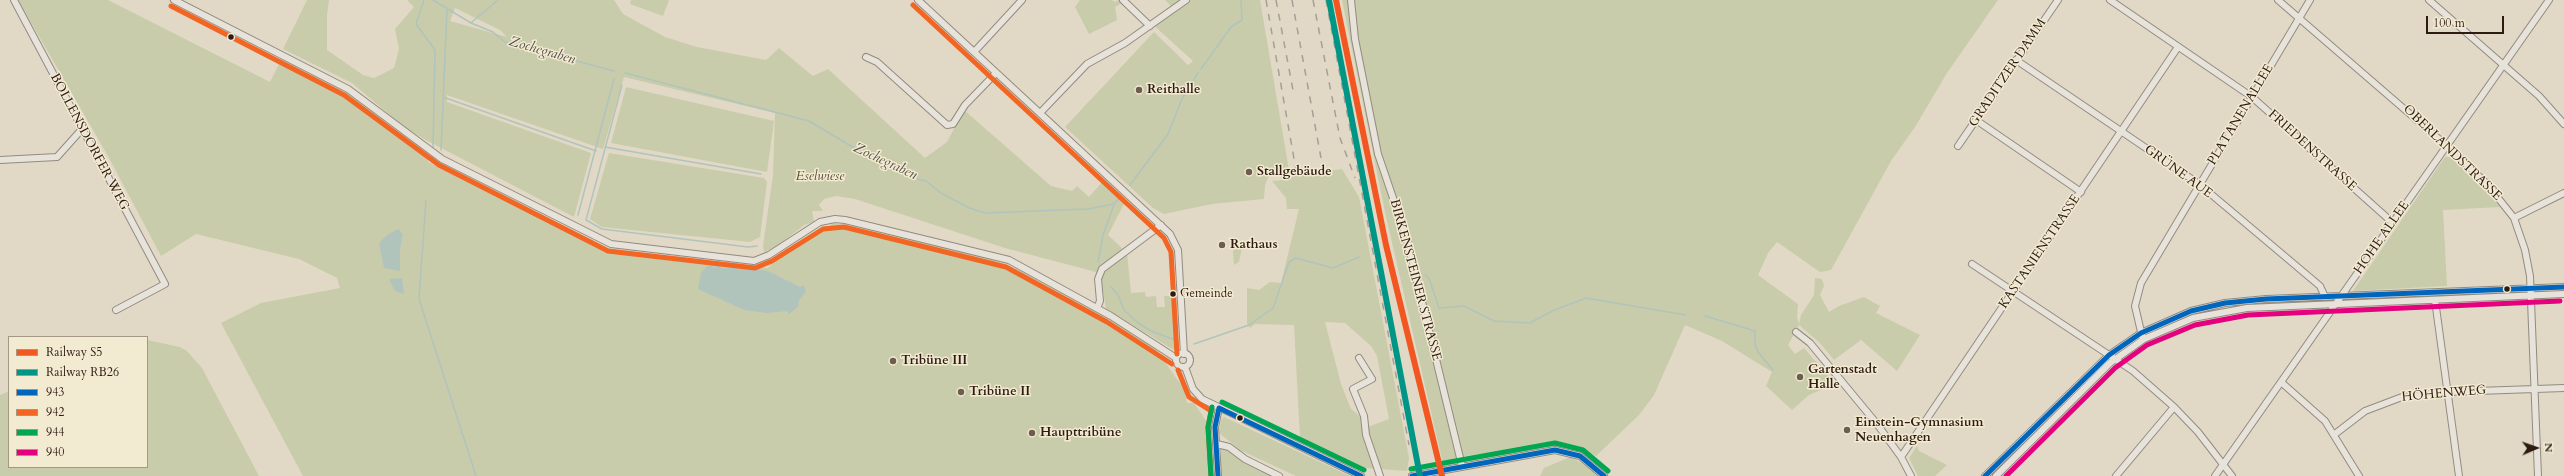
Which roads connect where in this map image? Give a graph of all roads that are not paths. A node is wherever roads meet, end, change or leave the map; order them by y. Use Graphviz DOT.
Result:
graph roads {
  1 [pos="14,0"];
  2 [pos="174,0"];
  3 [pos="918,0"];
  4 [pos="1022,0"];
  5 [pos="1123,0"];
  6 [pos="1186,0"];
  7 [pos="1351,0"];
  8 [pos="2058,0"];
  9 [pos="2110,0"];
  10 [pos="2278,0"];
  11 [pos="2310,0"];
  12 [pos="2429,0"];
  13 [pos="2548,0"];
  14 [pos="2300,17"];
  15 [pos="1150,26"];
  16 [pos="2178,47"];
  17 [pos="974,52"];
  18 [pos="866,57"];
  19 [pos="2016,60"];
  20 [pos="2503,65"];
  21 [pos="996,73"];
  22 [pos="2252,97"];
  23 [pos="1040,113"];
  24 [pos="1976,120"];
  25 [pos="2564,124"];
  26 [pos="83,128"];
  27 [pos="2121,132"];
  28 [pos="1958,146"];
  29 [pos="2447,146"];
  30 [pos="0,160"];
  31 [pos="2198,184"];
  32 [pos="2081,192"];
  33 [pos="2564,193"];
  34 [pos="2514,218"];
  35 [pos="2393,222"];
  36 [pos="1161,225"];
  37 [pos="1972,264"];
  38 [pos="2564,287"];
  39 [pos="2530,289"];
  40 [pos="2014,292"];
  41 [pos="2564,294"];
  42 [pos="2531,296"];
  43 [pos="2325,297"];
  44 [pos="2340,297"];
  45 [pos="2435,300"];
  46 [pos="2334,305"];
  47 [pos="1098,308"];
  48 [pos="116,310"];
  49 [pos="1796,332"];
  50 [pos="2141,333"];
  51 [pos="2144,339"];
  52 [pos="1184,354"];
  53 [pos="2109,354"];
  54 [pos="1176,358"];
  55 [pos="1359,358"];
  56 [pos="2116,359"];
  57 [pos="1184,367"];
  58 [pos="2281,382"];
  59 [pos="2564,388"];
  60 [pos="2534,389"];
  61 [pos="2448,392"];
  62 [pos="2174,407"];
  63 [pos="1219,408"];
  64 [pos="2335,434"];
  65 [pos="1216,444"];
  66 [pos="1901,457"];
  67 [pos="2223,465"];
  68 [pos="1462,466"];
  69 [pos="1218,476"];
  70 [pos="1279,476"];
  71 [pos="1361,476"];
  72 [pos="1380,476"];
  73 [pos="1412,476"];
  74 [pos="1604,476"];
  75 [pos="1911,476"];
  76 [pos="1985,476"];
  77 [pos="1996,476"];
  78 [pos="2116,476"];
  79 [pos="2215,476"];
  80 [pos="2232,476"];
  81 [pos="2359,476"];
  82 [pos="2459,476"];
  83 [pos="2538,476"];
  1 -- 26 [label="street, BOLLENSDORFER WEG"];
  2 -- 47 [label="street"];
  3 -- 17 [label="street"];
  4 -- 17 [label="street"];
  5 -- 15 [label="street"];
  6 -- 15 [label="street"];
  7 -- 68 [label="street, BIRKENSTEINER STRASSE"];
  8 -- 19 [label="street, GRADITZER DAMM"];
  9 -- 16 [label="street, FRIEDENSTRASSE"];
  10 -- 14 [label="street, OBERLANDSTRASSE"];
  11 -- 14 [label="street, PLATANENALLEE"];
  12 -- 20 [label="street"];
  13 -- 20 [label="street, HOHE ALLEE"];
  14 -- 22 [label="street, PLATANENALLEE"];
  14 -- 29 [label="street, OBERLANDSTRASSE"];
  15 -- 23 [label="street"];
  16 -- 22 [label="street, FRIEDENSTRASSE"];
  16 -- 27 [label="street, KASTANIENSTRASSE"];
  17 -- 21 [label="street"];
  18 -- 21 [label="street"];
  19 -- 24 [label="street, GRADITZER DAMM"];
  19 -- 27 [label="street, GRÜNE AUE"];
  20 -- 25 [label="street"];
  20 -- 29 [label="street, HOHE ALLEE"];
  21 -- 23 [label="street"];
  22 -- 31 [label="street, PLATANENALLEE"];
  22 -- 35 [label="street, FRIEDENSTRASSE"];
  23 -- 36 [label="street"];
  24 -- 28 [label="street, GRADITZER DAMM"];
  24 -- 32 [label="street"];
  26 -- 30 [label="street"];
  26 -- 48 [label="street, BOLLENSDORFER WEG"];
  27 -- 31 [label="street, GRÜNE AUE"];
  27 -- 32 [label="street, KASTANIENSTRASSE"];
  29 -- 34 [label="street, OBERLANDSTRASSE"];
  29 -- 35 [label="street, HOHE ALLEE"];
  31 -- 43 [label="street, GRÜNE AUE"];
  31 -- 50 [label="street, PLATANENALLEE"];
  32 -- 40 [label="street, KASTANIENSTRASSE"];
  33 -- 34 [label="street"];
  34 -- 39 [label="street, OBERLANDSTRASSE"];
  35 -- 44 [label="street, HOHE ALLEE"];
  36 -- 47 [label="street"];
  36 -- 52 [label="street"];
  37 -- 40 [label="street"];
  38 -- 39 [label="street"];
  39 -- 42 [label="street, OBERLANDSTRASSE"];
  39 -- 44 [label="street"];
  40 -- 53 [label="street"];
  40 -- 66 [label="street, KASTANIENSTRASSE"];
  41 -- 42 [label="street"];
  42 -- 45 [label="street"];
  42 -- 60 [label="street, OBERLANDSTRASSE"];
  43 -- 44 [label="street"];
  43 -- 50 [label="street"];
  44 -- 46 [label="street, HOHE ALLEE"];
  45 -- 46 [label="street"];
  45 -- 61 [label="street"];
  46 -- 51 [label="street"];
  46 -- 58 [label="street, HOHE ALLEE"];
  47 -- 54 [label="street"];
  49 -- 66 [label="street"];
  50 -- 51 [label="street, PLATANENALLEE"];
  50 -- 53 [label="street"];
  51 -- 56 [label="street"];
  52 -- 54 [label="street"];
  52 -- 57 [label="street"];
  53 -- 56 [label="street"];
  53 -- 76 [label="street"];
  54 -- 57 [label="street"];
  55 -- 72 [label="street"];
  56 -- 62 [label="street"];
  56 -- 77 [label="street"];
  57 -- 63 [label="street"];
  58 -- 64 [label="street"];
  58 -- 67 [label="street, HOHE ALLEE"];
  59 -- 60 [label="street, HÖHENWEG"];
  60 -- 61 [label="street, HÖHENWEG"];
  60 -- 83 [label="street, OBERLANDSTRASSE"];
  61 -- 64 [label="street, HÖHENWEG"];
  61 -- 82 [label="street"];
  62 -- 67 [label="street"];
  62 -- 78 [label="street"];
  63 -- 65 [label="street"];
  63 -- 71 [label="street"];
  64 -- 81 [label="street"];
  65 -- 69 [label="street"];
  65 -- 70 [label="street"];
  66 -- 75 [label="street"];
  67 -- 79 [label="street, HOHE ALLEE"];
  67 -- 80 [label="street"];
  68 -- 73 [label="street"];
  68 -- 74 [label="street"];
}
